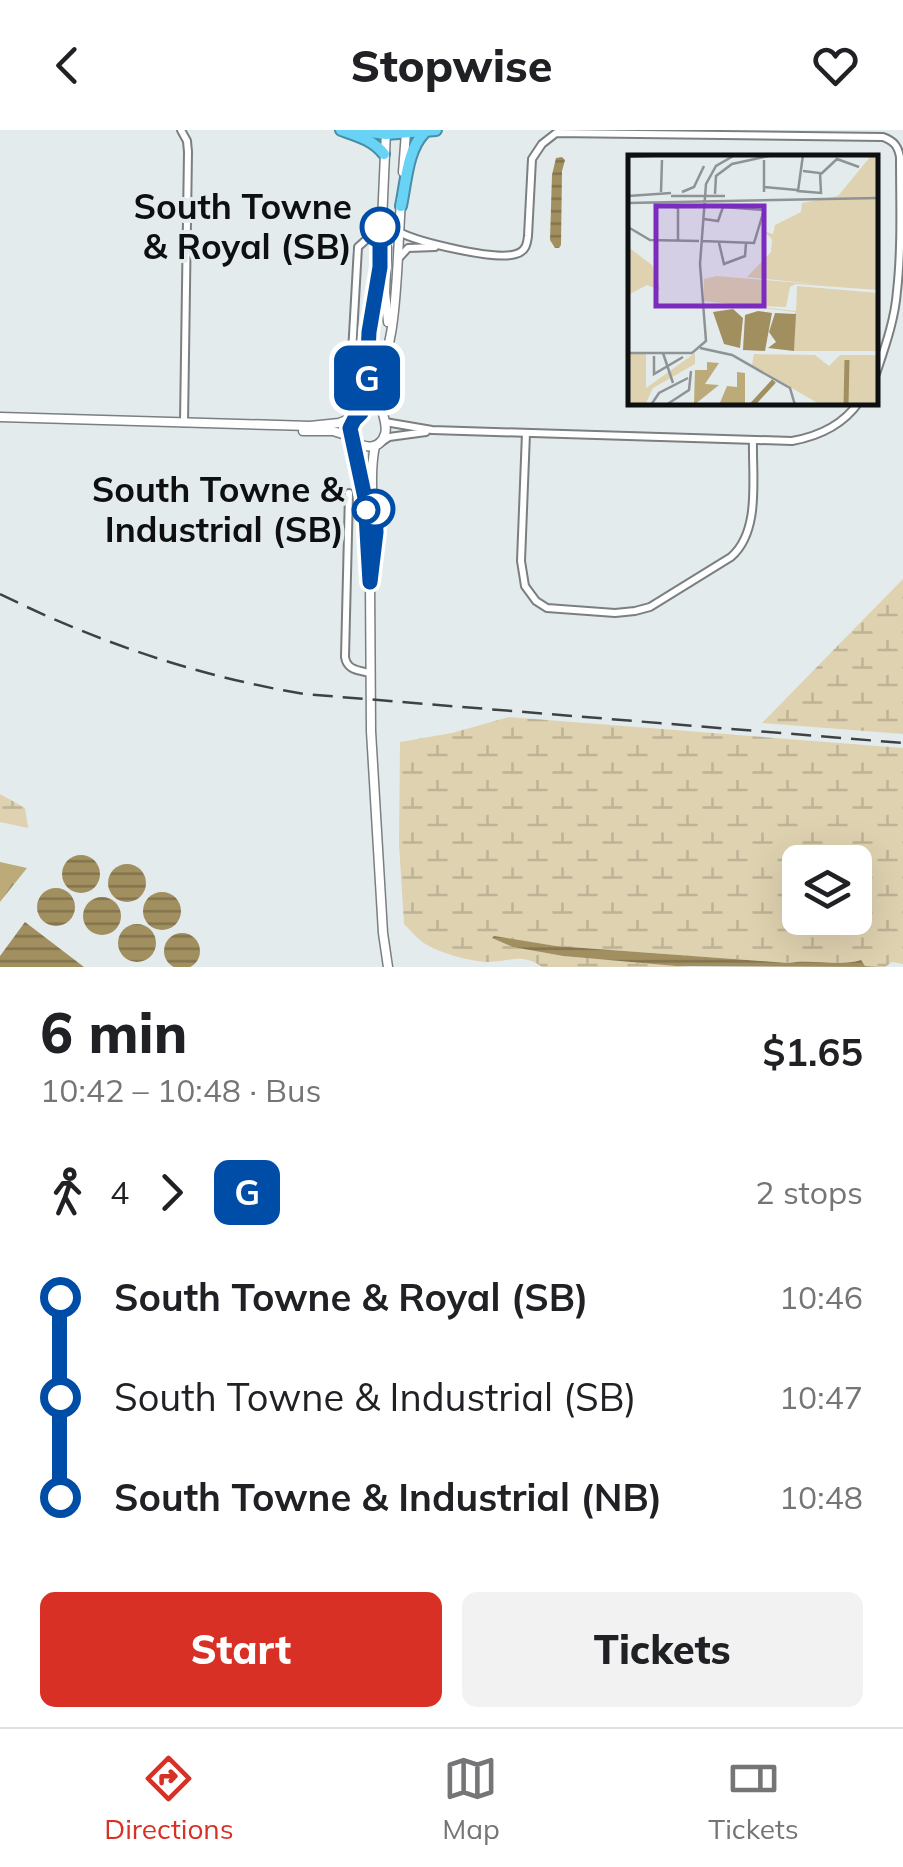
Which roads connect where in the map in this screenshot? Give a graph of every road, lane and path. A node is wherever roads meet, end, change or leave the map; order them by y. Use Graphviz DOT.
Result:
graph roads {
  1 [pos="181,130"];
  2 [pos="341,130"];
  3 [pos="352,130"];
  4 [pos="436,130"];
  5 [pos="428,131"];
  6 [pos="386,132"];
  7 [pos="406,132"];
  8 [pos="384,154"];
  9 [pos="401,206"];
  10 [pos="399,232"];
  11 [pos="380,239"];
  12 [pos="446,247"];
  13 [pos="397,260"];
  14 [pos="390,336"];
  15 [pos="878,368"];
  16 [pos="350,388"];
  17 [pos="857,405"];
  18 [pos="359,414"];
  19 [pos="0,417"];
  20 [pos="383,420"];
  21 [pos="184,423"];
  22 [pos="285,425"];
  23 [pos="432,430"];
  24 [pos="526,433"];
  25 [pos="353,439"];
  26 [pos="753,440"];
  27 [pos="377,445"];
  28 [pos="349,492"];
  29 [pos="370,582"];
  30 [pos="369,673"];
  31 [pos="388,967"];
  1 -- 21 [label="street"];
  2 -- 8 [label="highway"];
  3 -- 6 [label="highway"];
  4 -- 5 [label="highway"];
  5 -- 7 [label="highway"];
  5 -- 9 [label="highway"];
  6 -- 7 [label="highway"];
  6 -- 8 [label="street"];
  7 -- 9 [label="street"];
  8 -- 11 [label="street"];
  9 -- 10 [label="street"];
  10 -- 12 [label="street"];
  10 -- 13 [label="street"];
  11 -- 14 [label="street"];
  11 -- 16 [label="street"];
  11 -- 18 [label="street"];
  12 -- 13 [label="street"];
  12 -- 15 [label="street"];
  13 -- 14 [label="street"];
  14 -- 20 [label="street"];
  17 -- 26 [label="street"];
  18 -- 20 [label="street"];
  18 -- 22 [label="street"];
  18 -- 25 [label="street"];
  19 -- 21 [label="street"];
  20 -- 23 [label="street"];
  20 -- 27 [label="street"];
  21 -- 22 [label="street"];
  22 -- 25 [label="street"];
  23 -- 24 [label="street"];
  23 -- 27 [label="street"];
  24 -- 26 [label="street"];
  24 -- 26 [label="street"];
  25 -- 27 [label="street"];
  25 -- 29 [label="street"];
  27 -- 29 [label="street"];
  28 -- 30 [label="street"];
  29 -- 30 [label="street"];
  30 -- 31 [label="street"];
}
